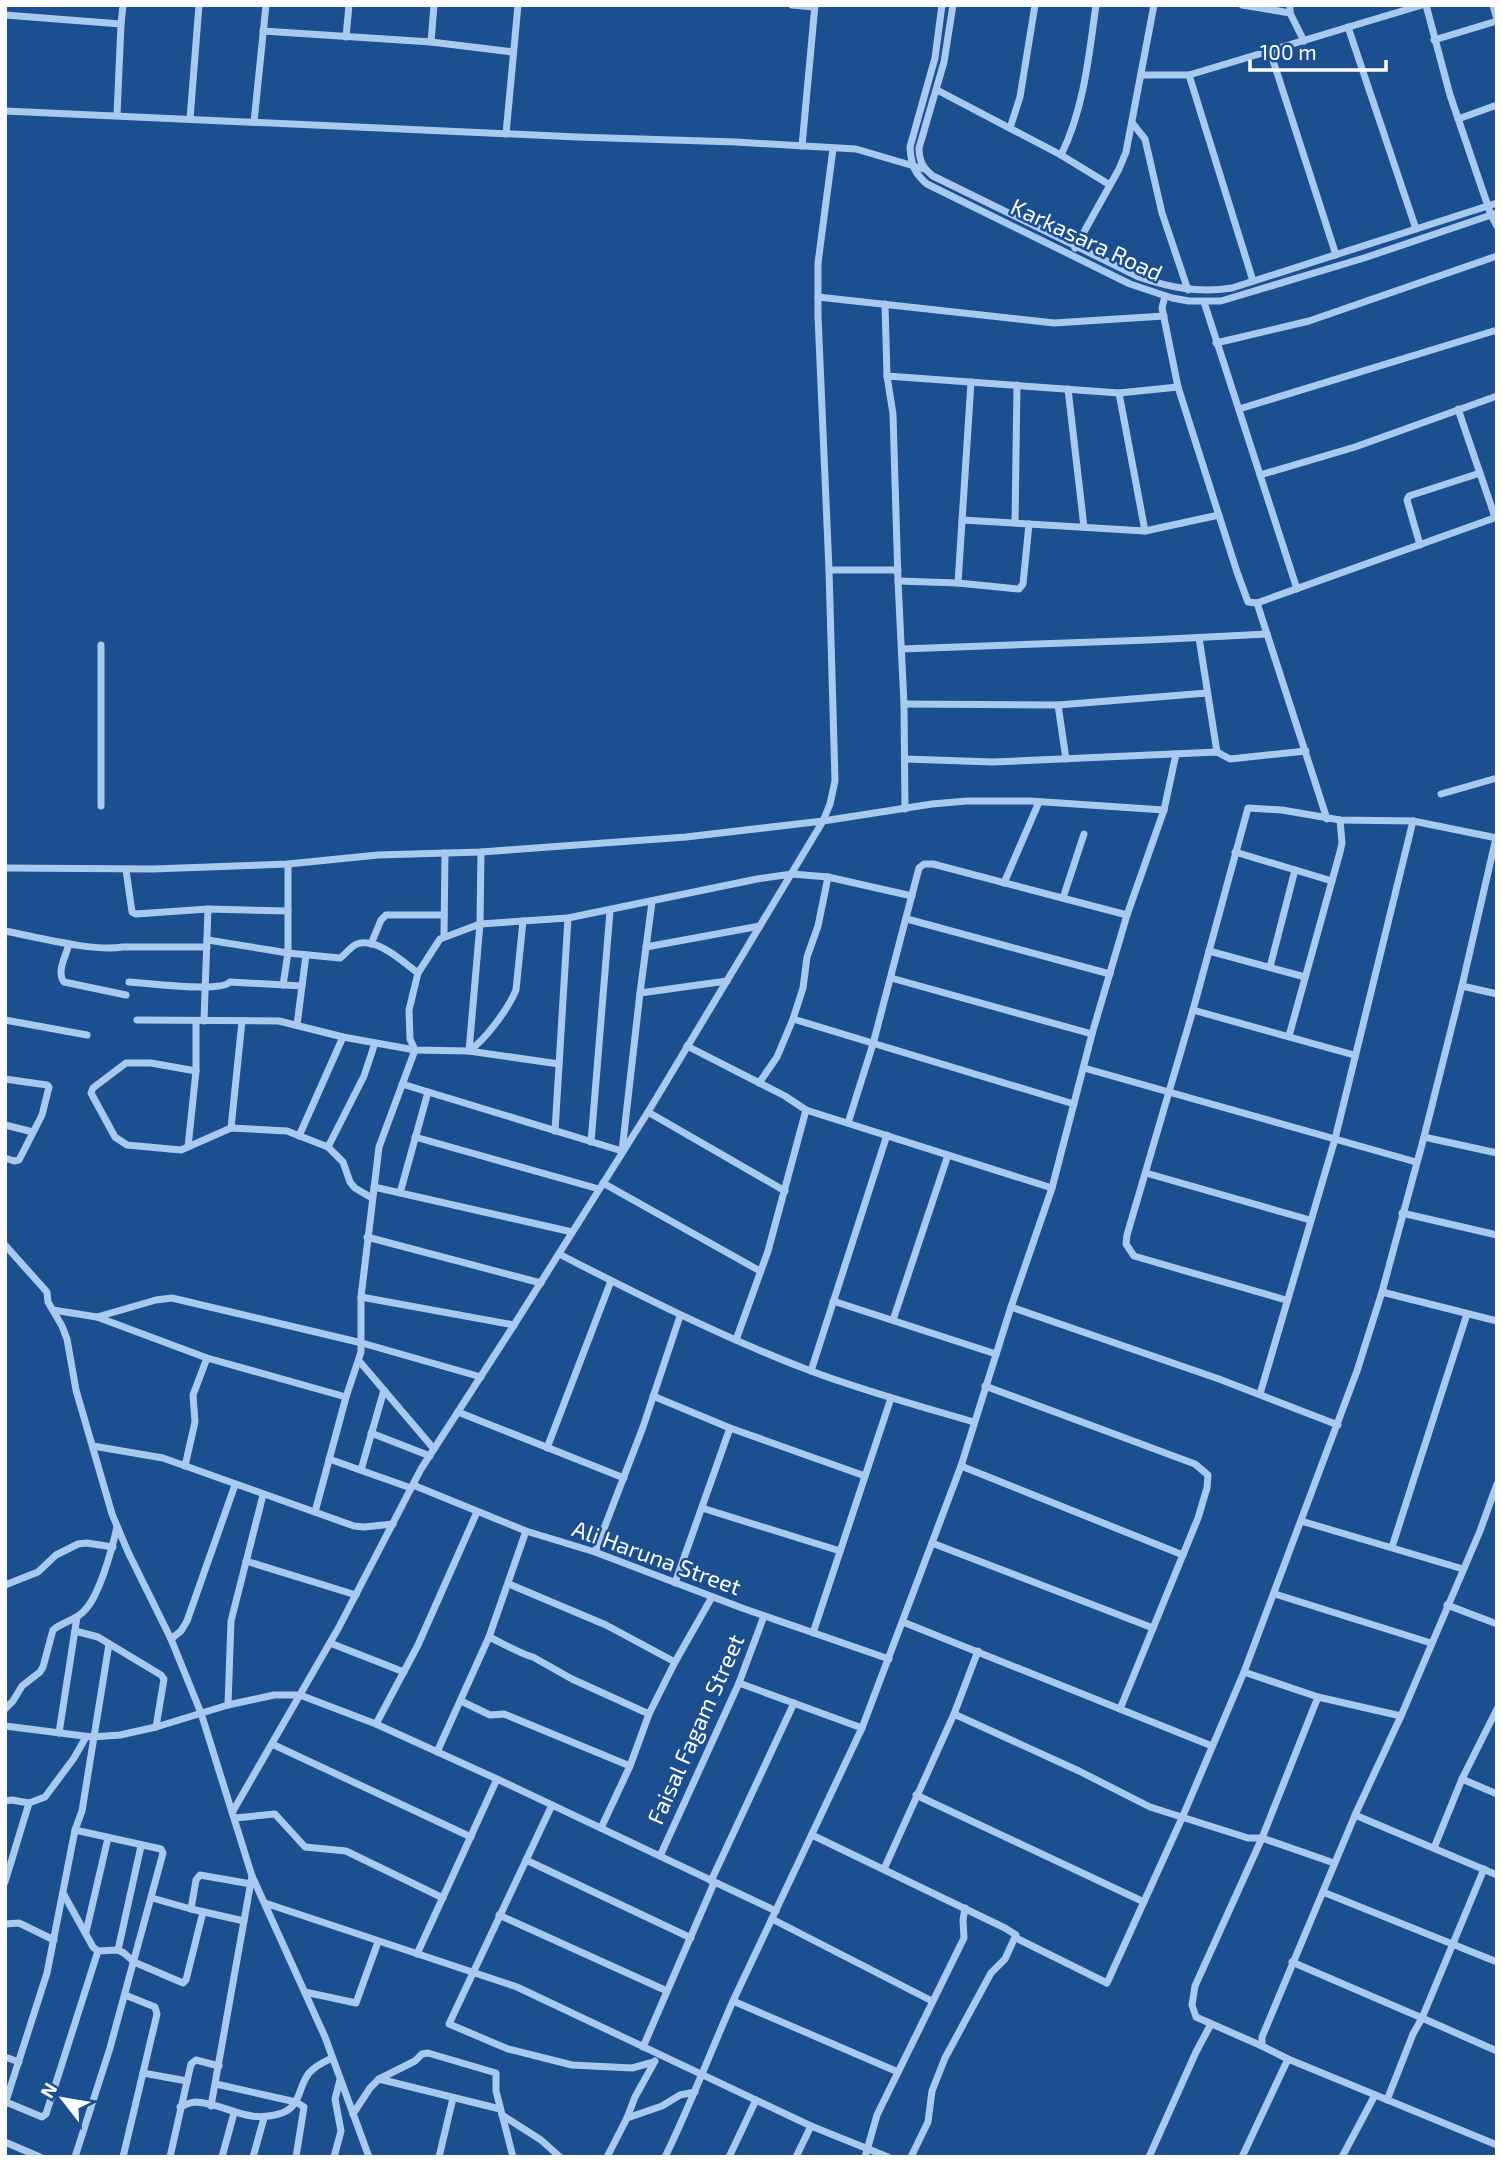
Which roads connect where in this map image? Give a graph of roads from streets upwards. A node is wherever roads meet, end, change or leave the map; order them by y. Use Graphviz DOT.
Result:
graph roads {
  1 [pos="123,5"];
  2 [pos="199,5"];
  3 [pos="266,5"];
  4 [pos="349,5"];
  5 [pos="434,5"];
  6 [pos="518,5"];
  7 [pos="792,5"];
  8 [pos="942,5"];
  9 [pos="953,5"];
  10 [pos="1035,5"];
  11 [pos="1096,5"];
  12 [pos="1154,5"];
  13 [pos="1242,5"];
  14 [pos="1424,5"];
  15 [pos="1493,5"];
  16 [pos="815,6"];
  17 [pos="1290,9"];
  18 [pos="5,15"];
  19 [pos="1497,20"];
  20 [pos="121,24"];
  21 [pos="1348,27"];
  22 [pos="263,31"];
  23 [pos="346,37"];
  24 [pos="1434,40"];
  25 [pos="1304,41"];
  26 [pos="431,42"];
  27 [pos="1270,51"];
  28 [pos="513,52"];
  29 [pos="1141,75"];
  30 [pos="1189,75"];
  31 [pos="937,90"];
  32 [pos="1497,105"];
  33 [pos="5,111"];
  34 [pos="117,115"];
  35 [pos="190,119"];
  36 [pos="1458,119"];
  37 [pos="254,122"];
  38 [pos="1133,124"];
  39 [pos="1010,128"];
  40 [pos="506,134"];
  41 [pos="802,146"];
  42 [pos="833,149"];
  43 [pos="1061,155"];
  44 [pos="912,165"];
  45 [pos="924,169"];
  46 [pos="1110,185"];
  47 [pos="1497,203"];
  48 [pos="1488,205"];
  49 [pos="1494,214"];
  50 [pos="1497,226"];
  51 [pos="1416,229"];
  52 [pos="1077,246"];
  53 [pos="1072,255"];
  54 [pos="1336,255"];
  55 [pos="1497,256"];
  56 [pos="1253,281"];
  57 [pos="1188,290"];
  58 [pos="1164,296"];
  59 [pos="818,297"];
  60 [pos="1204,302"];
  61 [pos="885,304"];
  62 [pos="1164,316"];
  63 [pos="1497,330"];
  64 [pos="1216,343"];
  65 [pos="887,376"];
  66 [pos="971,382"];
  67 [pos="1017,385"];
  68 [pos="1178,387"];
  69 [pos="1068,389"];
  70 [pos="1119,393"];
  71 [pos="1497,396"];
  72 [pos="1238,409"];
  73 [pos="1458,409"];
  74 [pos="1480,473"];
  75 [pos="1261,475"];
  76 [pos="1219,515"];
  77 [pos="1496,517"];
  78 [pos="962,520"];
  79 [pos="1015,523"];
  80 [pos="1029,524"];
  81 [pos="1084,527"];
  82 [pos="1145,531"];
  83 [pos="1420,545"];
  84 [pos="829,570"];
  85 [pos="898,570"];
  86 [pos="898,581"];
  87 [pos="958,583"];
  88 [pos="1297,589"];
  89 [pos="1257,603"];
  90 [pos="1267,634"];
  91 [pos="1199,638"];
  92 [pos="101,645"];
  93 [pos="902,649"];
  94 [pos="1207,693"];
  95 [pos="904,704"];
  96 [pos="1058,705"];
  97 [pos="1306,751"];
  98 [pos="1217,752"];
  99 [pos="1176,754"];
  100 [pos="905,759"];
  101 [pos="1066,759"];
  102 [pos="1497,778"];
  103 [pos="1441,794"];
  104 [pos="1039,802"];
  105 [pos="101,806"];
  106 [pos="905,809"];
  107 [pos="1164,810"];
  108 [pos="1327,818"];
  109 [pos="1340,820"];
  110 [pos="823,821"];
  111 [pos="1413,821"];
  112 [pos="1084,834"];
  113 [pos="1496,838"];
  114 [pos="481,852"];
  115 [pos="1235,852"];
  116 [pos="445,853"];
  117 [pos="288,864"];
  118 [pos="5,868"];
  119 [pos="127,870"];
  120 [pos="1295,870"];
  121 [pos="792,874"];
  122 [pos="828,877"];
  123 [pos="1332,881"];
  124 [pos="1004,883"];
  125 [pos="912,897"];
  126 [pos="1063,898"];
  127 [pos="652,902"];
  128 [pos="208,909"];
  129 [pos="288,911"];
  130 [pos="610,911"];
  131 [pos="444,915"];
  132 [pos="1127,915"];
  133 [pos="568,918"];
  134 [pos="907,919"];
  135 [pos="523,921"];
  136 [pos="480,924"];
  137 [pos="760,926"];
  138 [pos="5,931"];
  139 [pos="444,936"];
  140 [pos="69,944"];
  141 [pos="208,944"];
  142 [pos="371,944"];
  143 [pos="646,947"];
  144 [pos="1209,951"];
  145 [pos="288,953"];
  146 [pos="306,955"];
  147 [pos="1270,967"];
  148 [pos="418,973"];
  149 [pos="1110,974"];
  150 [pos="1305,977"];
  151 [pos="891,978"];
  152 [pos="727,981"];
  153 [pos="129,982"];
  154 [pos="284,985"];
  155 [pos="302,986"];
  156 [pos="1462,986"];
  157 [pos="206,988"];
  158 [pos="640,993"];
  159 [pos="1497,994"];
  160 [pos="126,995"];
  161 [pos="1194,1010"];
  162 [pos="793,1019"];
  163 [pos="5,1020"];
  164 [pos="137,1020"];
  165 [pos="200,1021"];
  166 [pos="242,1021"];
  167 [pos="297,1025"];
  168 [pos="1092,1034"];
  169 [pos="86,1035"];
  170 [pos="1289,1036"];
  171 [pos="343,1037"];
  172 [pos="375,1043"];
  173 [pos="873,1044"];
  174 [pos="687,1046"];
  175 [pos="415,1050"];
  176 [pos="469,1051"];
  177 [pos="1354,1055"];
  178 [pos="559,1064"];
  179 [pos="1084,1068"];
  180 [pos="196,1072"];
  181 [pos="6,1081"];
  182 [pos="759,1083"];
  183 [pos="402,1084"];
  184 [pos="428,1092"];
  185 [pos="1170,1092"];
  186 [pos="1074,1104"];
  187 [pos="806,1110"];
  188 [pos="648,1112"];
  189 [pos="848,1123"];
  190 [pos="5,1125"];
  191 [pos="231,1128"];
  192 [pos="555,1131"];
  193 [pos="33,1132"];
  194 [pos="887,1135"];
  195 [pos="299,1136"];
  196 [pos="415,1137"];
  197 [pos="1424,1137"];
  198 [pos="1335,1139"];
  199 [pos="591,1142"];
  200 [pos="188,1147"];
  201 [pos="328,1147"];
  202 [pos="622,1152"];
  203 [pos="1497,1153"];
  204 [pos="948,1155"];
  205 [pos="5,1158"];
  206 [pos="1416,1162"];
  207 [pos="1146,1173"];
  208 [pos="601,1186"];
  209 [pos="374,1187"];
  210 [pos="1052,1188"];
  211 [pos="785,1191"];
  212 [pos="400,1193"];
  213 [pos="372,1198"];
  214 [pos="1402,1213"];
  215 [pos="1310,1220"];
  216 [pos="572,1232"];
  217 [pos="1497,1235"];
  218 [pos="367,1237"];
  219 [pos="5,1245"];
  220 [pos="559,1254"];
  221 [pos="761,1270"];
  222 [pos="611,1281"];
  223 [pos="541,1283"];
  224 [pos="1382,1292"];
  225 [pos="361,1297"];
  226 [pos="1286,1300"];
  227 [pos="833,1301"];
  228 [pos="1011,1307"];
  229 [pos="53,1310"];
  230 [pos="1466,1314"];
  231 [pos="680,1316"];
  232 [pos="97,1317"];
  233 [pos="892,1320"];
  234 [pos="1497,1321"];
  235 [pos="514,1325"];
  236 [pos="736,1340"];
  237 [pos="362,1343"];
  238 [pos="996,1354"];
  239 [pos="207,1358"];
  240 [pos="360,1362"];
  241 [pos="811,1371"];
  242 [pos="481,1377"];
  243 [pos="985,1386"];
  244 [pos="384,1390"];
  245 [pos="1260,1394"];
  246 [pos="653,1396"];
  247 [pos="346,1397"];
  248 [pos="891,1398"];
  249 [pos="458,1412"];
  250 [pos="974,1422"];
  251 [pos="1338,1425"];
  252 [pos="730,1428"];
  253 [pos="371,1433"];
  254 [pos="93,1446"];
  255 [pos="547,1448"];
  256 [pos="432,1452"];
  257 [pos="329,1459"];
  258 [pos="185,1466"];
  259 [pos="961,1466"];
  260 [pos="361,1470"];
  261 [pos="865,1476"];
  262 [pos="624,1479"];
  263 [pos="1497,1484"];
  264 [pos="235,1485"];
  265 [pos="412,1486"];
  266 [pos="262,1495"];
  267 [pos="702,1508"];
  268 [pos="315,1512"];
  269 [pos="477,1512"];
  270 [pos="1301,1521"];
  271 [pos="393,1524"];
  272 [pos="117,1526"];
  273 [pos="526,1531"];
  274 [pos="932,1543"];
  275 [pos="113,1547"];
  276 [pos="1392,1547"];
  277 [pos="840,1551"];
  278 [pos="595,1552"];
  279 [pos="1183,1555"];
  280 [pos="246,1561"];
  281 [pos="1463,1569"];
  282 [pos="675,1583"];
  283 [pos="509,1584"];
  284 [pos="5,1585"];
  285 [pos="1275,1594"];
  286 [pos="355,1595"];
  287 [pos="712,1597"];
  288 [pos="1447,1605"];
  289 [pos="765,1616"];
  290 [pos="77,1617"];
  291 [pos="903,1622"];
  292 [pos="1497,1624"];
  293 [pos="1153,1628"];
  294 [pos="75,1631"];
  295 [pos="813,1633"];
  296 [pos="489,1637"];
  297 [pos="171,1639"];
  298 [pos="330,1643"];
  299 [pos="1431,1643"];
  300 [pos="109,1644"];
  301 [pos="978,1651"];
  302 [pos="889,1659"];
  303 [pos="675,1662"];
  304 [pos="404,1672"];
  305 [pos="1244,1672"];
  306 [pos="739,1683"];
  307 [pos="300,1695"];
  308 [pos="1318,1697"];
  309 [pos="461,1701"];
  310 [pos="794,1703"];
  311 [pos="228,1705"];
  312 [pos="5,1709"];
  313 [pos="1120,1709"];
  314 [pos="1497,1711"];
  315 [pos="201,1713"];
  316 [pos="649,1714"];
  317 [pos="954,1714"];
  318 [pos="1401,1716"];
  319 [pos="376,1724"];
  320 [pos="5,1726"];
  321 [pos="156,1727"];
  322 [pos="862,1728"];
  323 [pos="60,1733"];
  324 [pos="89,1737"];
  325 [pos="272,1744"];
  326 [pos="1212,1746"];
  327 [pos="437,1752"];
  328 [pos="630,1766"];
  329 [pos="497,1779"];
  330 [pos="1462,1779"];
  331 [pos="1497,1794"];
  332 [pos="916,1795"];
  333 [pos="5,1801"];
  334 [pos="29,1804"];
  335 [pos="552,1805"];
  336 [pos="234,1815"];
  337 [pos="1355,1815"];
  338 [pos="1181,1818"];
  339 [pos="601,1828"];
  340 [pos="75,1830"];
  341 [pos="812,1835"];
  342 [pos="471,1836"];
  343 [pos="108,1838"];
  344 [pos="1262,1838"];
  345 [pos="141,1846"];
  346 [pos="1434,1848"];
  347 [pos="660,1856"];
  348 [pos="526,1860"];
  349 [pos="1334,1863"];
  350 [pos="884,1869"];
  351 [pos="1484,1869"];
  352 [pos="1497,1875"];
  353 [pos="252,1880"];
  354 [pos="5,1882"];
  355 [pos="713,1882"];
  356 [pos="1323,1892"];
  357 [pos="63,1893"];
  358 [pos="152,1898"];
  359 [pos="443,1898"];
  360 [pos="1144,1902"];
  361 [pos="265,1903"];
  362 [pos="965,1908"];
  363 [pos="191,1909"];
  364 [pos="203,1912"];
  365 [pos="499,1914"];
  366 [pos="774,1915"];
  367 [pos="244,1921"];
  368 [pos="5,1924"];
  369 [pos="86,1932"];
  370 [pos="691,1937"];
  371 [pos="1016,1937"];
  372 [pos="54,1940"];
  373 [pos="378,1942"];
  374 [pos="1453,1944"];
  375 [pos="118,1950"];
  376 [pos="98,1951"];
  377 [pos="417,1954"];
  378 [pos="134,1962"];
  379 [pos="1292,1962"];
  380 [pos="1497,1962"];
  381 [pos="472,1972"];
  382 [pos="667,1991"];
  383 [pos="305,1992"];
  384 [pos="125,1995"];
  385 [pos="733,2001"];
  386 [pos="932,2001"];
  387 [pos="1422,2018"];
  388 [pos="1211,2024"];
  389 [pos="1262,2046"];
  390 [pos="643,2047"];
  391 [pos="1497,2052"];
  392 [pos="5,2057"];
  393 [pos="332,2058"];
  394 [pos="657,2059"];
  395 [pos="1288,2059"];
  396 [pos="19,2062"];
  397 [pos="219,2066"];
  398 [pos="898,2072"];
  399 [pos="143,2073"];
  400 [pos="703,2075"];
  401 [pos="340,2079"];
  402 [pos="379,2079"];
  403 [pos="187,2081"];
  404 [pos="216,2084"];
  405 [pos="695,2092"];
  406 [pos="1374,2095"];
  407 [pos="453,2098"];
  408 [pos="756,2100"];
  409 [pos="1387,2100"];
  410 [pos="296,2102"];
  411 [pos="6,2103"];
  412 [pos="211,2106"];
  413 [pos="180,2107"];
  414 [pos="501,2112"];
  415 [pos="234,2113"];
  416 [pos="352,2114"];
  417 [pos="264,2118"];
  418 [pos="627,2119"];
  419 [pos="811,2126"];
  420 [pos="5,2142"];
  421 [pos="1497,2145"];
  422 [pos="866,2153"];
  423 [pos="40,2157"];
  424 [pos="75,2157"];
  425 [pos="123,2157"];
  426 [pos="170,2157"];
  427 [pos="222,2157"];
  428 [pos="253,2157"];
  429 [pos="296,2157"];
  430 [pos="334,2157"];
  431 [pos="369,2157"];
  432 [pos="439,2157"];
  433 [pos="513,2157"];
  434 [pos="560,2157"];
  435 [pos="607,2157"];
  436 [pos="665,2157"];
  437 [pos="729,2157"];
  438 [pos="796,2157"];
  439 [pos="888,2157"];
  440 [pos="911,2157"];
  441 [pos="1149,2157"];
  442 [pos="1242,2157"];
  443 [pos="1342,2157"];
  1 -- 20 [label="street"];
  2 -- 35 [label="street"];
  3 -- 22 [label="street"];
  4 -- 23 [label="street"];
  5 -- 26 [label="street"];
  6 -- 28 [label="street"];
  7 -- 16 [label="street"];
  8 -- 44 [label="street"];
  9 -- 31 [label="street"];
  10 -- 39 [label="street"];
  11 -- 43 [label="street"];
  12 -- 29 [label="street"];
  13 -- 17 [label="street"];
  14 -- 21 [label="street"];
  14 -- 24 [label="street"];
  15 -- 19 [label="street"];
  16 -- 41 [label="street"];
  17 -- 25 [label="street"];
  18 -- 20 [label="street"];
  19 -- 24 [label="street"];
  20 -- 34 [label="street"];
  21 -- 25 [label="street"];
  21 -- 51 [label="street"];
  22 -- 23 [label="street"];
  22 -- 37 [label="street"];
  23 -- 26 [label="street"];
  24 -- 36 [label="street"];
  25 -- 27 [label="street"];
  26 -- 28 [label="street"];
  27 -- 30 [label="street"];
  27 -- 54 [label="street"];
  28 -- 40 [label="street"];
  29 -- 30 [label="street"];
  29 -- 38 [label="street"];
  30 -- 56 [label="street"];
  31 -- 39 [label="street"];
  31 -- 45 [label="street"];
  32 -- 36 [label="street"];
  33 -- 34 [label="street, Karkasara Road"];
  34 -- 35 [label="street, Karkasara Road"];
  35 -- 37 [label="street, Karkasara Road"];
  36 -- 48 [label="street"];
  37 -- 40 [label="street, Karkasara Road"];
  38 -- 46 [label="street"];
  38 -- 57 [label="street"];
  39 -- 43 [label="street"];
  40 -- 41 [label="street, Karkasara Road"];
  41 -- 42 [label="street, Karkasara Road"];
  42 -- 44 [label="street, Karkasara Road"];
  42 -- 59 [label="street"];
  43 -- 46 [label="street"];
  44 -- 45 [label="street, Karkasara Road"];
  44 -- 53 [label="street, Karkasara Road"];
  45 -- 52 [label="street, Karkasara Road"];
  46 -- 52 [label="street"];
  47 -- 48 [label="street, Karkasara Road"];
  48 -- 49 [label="street"];
  48 -- 51 [label="street, Karkasara Road"];
  49 -- 50 [label="street"];
  49 -- 60 [label="street, Karkasara Road"];
  51 -- 54 [label="street, Karkasara Road"];
  52 -- 53 [label="street"];
  52 -- 57 [label="street, Karkasara Road"];
  53 -- 58 [label="street, Karkasara Road"];
  54 -- 56 [label="street, Karkasara Road"];
  55 -- 64 [label="street"];
  56 -- 57 [label="street, Karkasara Road"];
  58 -- 60 [label="street, Karkasara Road"];
  58 -- 62 [label="street"];
  59 -- 61 [label="street"];
  59 -- 84 [label="street"];
  60 -- 64 [label="street"];
  61 -- 62 [label="street"];
  61 -- 65 [label="street"];
  62 -- 68 [label="street"];
  63 -- 72 [label="street"];
  64 -- 72 [label="street"];
  65 -- 66 [label="street"];
  65 -- 85 [label="street"];
  66 -- 67 [label="street"];
  66 -- 78 [label="street"];
  67 -- 69 [label="street"];
  67 -- 79 [label="street"];
  68 -- 70 [label="street"];
  68 -- 76 [label="street"];
  69 -- 70 [label="street"];
  69 -- 81 [label="street"];
  70 -- 82 [label="street"];
  71 -- 73 [label="street"];
  72 -- 75 [label="street"];
  73 -- 74 [label="street"];
  73 -- 75 [label="street"];
  74 -- 77 [label="street"];
  74 -- 83 [label="street"];
  75 -- 88 [label="street"];
  76 -- 82 [label="street"];
  76 -- 89 [label="street"];
  77 -- 83 [label="street"];
  78 -- 79 [label="street"];
  78 -- 87 [label="street"];
  79 -- 80 [label="street"];
  80 -- 81 [label="street"];
  80 -- 87 [label="street"];
  81 -- 82 [label="street"];
  83 -- 88 [label="street"];
  84 -- 85 [label="street"];
  84 -- 110 [label="street"];
  85 -- 86 [label="street"];
  86 -- 87 [label="street"];
  86 -- 93 [label="street"];
  88 -- 89 [label="street"];
  89 -- 90 [label="street"];
  90 -- 91 [label="street"];
  90 -- 97 [label="street"];
  91 -- 93 [label="street"];
  91 -- 94 [label="street"];
  92 -- 105 [label="street"];
  93 -- 95 [label="street"];
  94 -- 96 [label="street"];
  94 -- 98 [label="street"];
  95 -- 96 [label="street"];
  95 -- 100 [label="street"];
  96 -- 101 [label="street"];
  97 -- 98 [label="street"];
  97 -- 108 [label="street"];
  98 -- 99 [label="street"];
  99 -- 101 [label="street"];
  99 -- 107 [label="street"];
  100 -- 101 [label="street"];
  100 -- 106 [label="street"];
  102 -- 103 [label="street"];
  104 -- 106 [label="street"];
  104 -- 107 [label="street"];
  104 -- 124 [label="street"];
  106 -- 110 [label="street"];
  107 -- 132 [label="street"];
  108 -- 109 [label="street"];
  108 -- 115 [label="street"];
  109 -- 111 [label="street"];
  109 -- 123 [label="street"];
  110 -- 114 [label="street"];
  110 -- 121 [label="street"];
  111 -- 113 [label="street"];
  111 -- 177 [label="street"];
  112 -- 126 [label="street"];
  113 -- 156 [label="street"];
  114 -- 116 [label="street"];
  114 -- 136 [label="street"];
  115 -- 120 [label="street"];
  115 -- 144 [label="street"];
  116 -- 117 [label="street"];
  116 -- 131 [label="street"];
  117 -- 119 [label="street"];
  117 -- 129 [label="street"];
  118 -- 119 [label="street"];
  119 -- 128 [label="street"];
  120 -- 123 [label="street"];
  120 -- 147 [label="street"];
  121 -- 122 [label="street"];
  121 -- 127 [label="street"];
  121 -- 137 [label="street"];
  122 -- 125 [label="street"];
  122 -- 162 [label="street"];
  123 -- 150 [label="street"];
  124 -- 125 [label="street"];
  124 -- 126 [label="street"];
  125 -- 134 [label="street"];
  126 -- 132 [label="street"];
  127 -- 130 [label="street"];
  127 -- 143 [label="street"];
  128 -- 129 [label="street"];
  128 -- 141 [label="street"];
  129 -- 145 [label="street"];
  130 -- 133 [label="street"];
  130 -- 199 [label="street"];
  131 -- 139 [label="street"];
  131 -- 142 [label="street"];
  132 -- 149 [label="street"];
  133 -- 135 [label="street"];
  133 -- 178 [label="street"];
  134 -- 149 [label="street"];
  134 -- 151 [label="street"];
  135 -- 136 [label="street"];
  135 -- 176 [label="street"];
  136 -- 139 [label="street"];
  136 -- 176 [label="street"];
  137 -- 143 [label="street"];
  137 -- 152 [label="street"];
  138 -- 140 [label="street"];
  139 -- 148 [label="street"];
  140 -- 141 [label="street"];
  140 -- 160 [label="street"];
  141 -- 145 [label="street"];
  141 -- 157 [label="street"];
  142 -- 146 [label="street"];
  142 -- 148 [label="street"];
  143 -- 158 [label="street"];
  144 -- 147 [label="street"];
  144 -- 161 [label="street"];
  145 -- 146 [label="street"];
  145 -- 154 [label="street"];
  146 -- 155 [label="street"];
  147 -- 150 [label="street"];
  148 -- 175 [label="street"];
  149 -- 168 [label="street"];
  150 -- 170 [label="street"];
  151 -- 168 [label="street"];
  151 -- 173 [label="street"];
  152 -- 158 [label="street"];
  152 -- 174 [label="street"];
  153 -- 157 [label="street"];
  154 -- 155 [label="street"];
  154 -- 157 [label="street"];
  155 -- 167 [label="street"];
  156 -- 159 [label="street"];
  156 -- 197 [label="street"];
  157 -- 165 [label="street"];
  158 -- 202 [label="street"];
  161 -- 170 [label="street"];
  161 -- 185 [label="street"];
  162 -- 173 [label="street"];
  162 -- 182 [label="street"];
  163 -- 169 [label="street"];
  164 -- 165 [label="street"];
  165 -- 166 [label="street"];
  165 -- 180 [label="street"];
  166 -- 167 [label="street"];
  166 -- 191 [label="street"];
  167 -- 171 [label="street"];
  168 -- 179 [label="street"];
  170 -- 177 [label="street"];
  171 -- 172 [label="street"];
  171 -- 195 [label="street"];
  172 -- 175 [label="street"];
  172 -- 201 [label="street"];
  173 -- 186 [label="street"];
  173 -- 189 [label="street"];
  174 -- 182 [label="street"];
  174 -- 188 [label="street"];
  175 -- 176 [label="street"];
  175 -- 183 [label="street"];
  176 -- 178 [label="street"];
  177 -- 198 [label="street"];
  178 -- 192 [label="street"];
  179 -- 185 [label="street"];
  179 -- 186 [label="street"];
  180 -- 200 [label="street"];
  180 -- 200 [label="street"];
  181 -- 193 [label="street"];
  182 -- 187 [label="street"];
  183 -- 184 [label="street"];
  183 -- 209 [label="street"];
  184 -- 192 [label="street"];
  184 -- 196 [label="street"];
  185 -- 198 [label="street"];
  185 -- 207 [label="street"];
  186 -- 210 [label="street"];
  187 -- 189 [label="street"];
  187 -- 211 [label="street"];
  188 -- 202 [label="street"];
  188 -- 211 [label="street"];
  189 -- 194 [label="street"];
  190 -- 193 [label="street"];
  191 -- 195 [label="street"];
  191 -- 200 [label="street"];
  192 -- 199 [label="street"];
  193 -- 205 [label="street"];
  194 -- 204 [label="street"];
  194 -- 227 [label="street"];
  195 -- 201 [label="street"];
  196 -- 208 [label="street"];
  196 -- 212 [label="street"];
  197 -- 203 [label="street"];
  197 -- 206 [label="street"];
  198 -- 206 [label="street"];
  198 -- 215 [label="street"];
  199 -- 202 [label="street"];
  201 -- 213 [label="street"];
  202 -- 208 [label="street"];
  204 -- 210 [label="street"];
  204 -- 233 [label="street"];
  206 -- 214 [label="street"];
  207 -- 215 [label="street"];
  207 -- 226 [label="street"];
  208 -- 216 [label="street"];
  208 -- 221 [label="street"];
  209 -- 212 [label="street"];
  209 -- 213 [label="street"];
  210 -- 228 [label="street"];
  211 -- 221 [label="street"];
  212 -- 216 [label="street"];
  213 -- 218 [label="street"];
  214 -- 217 [label="street"];
  214 -- 224 [label="street"];
  215 -- 226 [label="street"];
  216 -- 220 [label="street"];
  218 -- 223 [label="street"];
  218 -- 225 [label="street"];
  219 -- 229 [label="street"];
  220 -- 222 [label="street"];
  220 -- 223 [label="street"];
  221 -- 236 [label="street"];
  222 -- 231 [label="street"];
  222 -- 255 [label="street"];
  223 -- 235 [label="street"];
  224 -- 230 [label="street"];
  224 -- 251 [label="street"];
  225 -- 235 [label="street"];
  225 -- 237 [label="street"];
  226 -- 245 [label="street"];
  227 -- 233 [label="street"];
  227 -- 241 [label="street"];
  228 -- 238 [label="street"];
  228 -- 245 [label="street"];
  229 -- 232 [label="street"];
  229 -- 254 [label="street"];
  230 -- 234 [label="street"];
  230 -- 276 [label="street"];
  231 -- 236 [label="street"];
  231 -- 246 [label="street"];
  232 -- 237 [label="street"];
  232 -- 239 [label="street"];
  233 -- 238 [label="street"];
  235 -- 242 [label="street"];
  236 -- 241 [label="street"];
  237 -- 240 [label="street"];
  237 -- 242 [label="street"];
  238 -- 243 [label="street"];
  239 -- 247 [label="street"];
  239 -- 258 [label="street"];
  240 -- 244 [label="street"];
  240 -- 247 [label="street"];
  241 -- 248 [label="street"];
  242 -- 249 [label="street"];
  243 -- 250 [label="street"];
  243 -- 279 [label="street"];
  244 -- 253 [label="street"];
  244 -- 256 [label="street"];
  245 -- 251 [label="street"];
  246 -- 252 [label="street"];
  246 -- 262 [label="street"];
  247 -- 257 [label="street"];
  248 -- 250 [label="street"];
  248 -- 261 [label="street"];
  249 -- 255 [label="street"];
  249 -- 256 [label="street"];
  250 -- 259 [label="street"];
  251 -- 270 [label="street"];
  252 -- 261 [label="street"];
  252 -- 267 [label="street"];
  253 -- 256 [label="street"];
  253 -- 260 [label="street"];
  254 -- 258 [label="street"];
  254 -- 272 [label="street"];
  255 -- 262 [label="street"];
  256 -- 265 [label="street"];
  257 -- 260 [label="street, Ali Haruna Street"];
  257 -- 268 [label="street"];
  258 -- 264 [label="street"];
  259 -- 274 [label="street"];
  259 -- 279 [label="street"];
  260 -- 265 [label="street, Ali Haruna Street"];
  261 -- 277 [label="street"];
  262 -- 278 [label="street"];
  263 -- 281 [label="street"];
  264 -- 266 [label="street"];
  264 -- 297 [label="street"];
  265 -- 269 [label="street, Ali Haruna Street"];
  265 -- 271 [label="street"];
  266 -- 268 [label="street"];
  266 -- 280 [label="street"];
  267 -- 277 [label="street"];
  267 -- 282 [label="street"];
  268 -- 271 [label="street"];
  269 -- 273 [label="street, Ali Haruna Street"];
  269 -- 304 [label="street"];
  270 -- 276 [label="street"];
  270 -- 285 [label="street"];
  271 -- 286 [label="street"];
  272 -- 275 [label="street"];
  272 -- 297 [label="street"];
  273 -- 278 [label="street, Ali Haruna Street"];
  273 -- 283 [label="street"];
  274 -- 291 [label="street"];
  274 -- 293 [label="street"];
  275 -- 284 [label="street"];
  275 -- 290 [label="street"];
  276 -- 281 [label="street"];
  277 -- 295 [label="street"];
  278 -- 282 [label="street, Ali Haruna Street"];
  279 -- 293 [label="street"];
  280 -- 286 [label="street"];
  280 -- 311 [label="street"];
  281 -- 288 [label="street"];
  282 -- 287 [label="street, Ali Haruna Street"];
  283 -- 296 [label="street"];
  283 -- 303 [label="street"];
  285 -- 299 [label="street"];
  285 -- 305 [label="street"];
  286 -- 298 [label="street"];
  287 -- 289 [label="street, Ali Haruna Street"];
  287 -- 303 [label="street"];
  288 -- 292 [label="street"];
  288 -- 299 [label="street"];
  289 -- 295 [label="street, Ali Haruna Street"];
  289 -- 306 [label="street, Faisal Fagam Street"];
  290 -- 294 [label="street"];
  290 -- 312 [label="street"];
  291 -- 301 [label="street"];
  291 -- 302 [label="street"];
  293 -- 313 [label="street"];
  294 -- 300 [label="street"];
  294 -- 323 [label="street"];
  295 -- 302 [label="street, Ali Haruna Street"];
  296 -- 309 [label="street"];
  296 -- 316 [label="street"];
  297 -- 315 [label="street"];
  298 -- 304 [label="street"];
  298 -- 307 [label="street"];
  299 -- 318 [label="street"];
  300 -- 321 [label="street"];
  300 -- 324 [label="street"];
  301 -- 313 [label="street"];
  301 -- 317 [label="street"];
  302 -- 322 [label="street"];
  303 -- 316 [label="street"];
  304 -- 319 [label="street"];
  305 -- 308 [label="street"];
  305 -- 326 [label="street"];
  306 -- 310 [label="street"];
  306 -- 347 [label="street, Faisal Fagam Street"];
  307 -- 311 [label="street"];
  307 -- 319 [label="street"];
  307 -- 325 [label="street"];
  308 -- 318 [label="street"];
  308 -- 344 [label="street"];
  309 -- 327 [label="street"];
  309 -- 328 [label="street"];
  310 -- 322 [label="street"];
  310 -- 355 [label="street"];
  311 -- 315 [label="street"];
  313 -- 326 [label="street"];
  314 -- 330 [label="street"];
  315 -- 321 [label="street"];
  315 -- 336 [label="street"];
  316 -- 328 [label="street"];
  317 -- 332 [label="street"];
  317 -- 338 [label="street"];
  318 -- 337 [label="street"];
  319 -- 327 [label="street"];
  320 -- 323 [label="street"];
  321 -- 324 [label="street"];
  322 -- 341 [label="street"];
  323 -- 324 [label="street"];
  324 -- 334 [label="street"];
  324 -- 340 [label="street"];
  325 -- 336 [label="street"];
  325 -- 342 [label="street"];
  326 -- 338 [label="street"];
  327 -- 329 [label="street"];
  328 -- 339 [label="street"];
  329 -- 335 [label="street"];
  329 -- 342 [label="street"];
  330 -- 331 [label="street"];
  330 -- 346 [label="street"];
  332 -- 350 [label="street"];
  332 -- 360 [label="street"];
  333 -- 334 [label="street"];
  334 -- 354 [label="street"];
  335 -- 339 [label="street"];
  335 -- 348 [label="street"];
  336 -- 353 [label="street"];
  336 -- 359 [label="street"];
  337 -- 346 [label="street"];
  337 -- 349 [label="street"];
  338 -- 344 [label="street"];
  338 -- 360 [label="street"];
  339 -- 347 [label="street"];
  340 -- 343 [label="street"];
  340 -- 357 [label="street"];
  341 -- 350 [label="street"];
  341 -- 366 [label="street"];
  342 -- 359 [label="street"];
  343 -- 345 [label="street"];
  343 -- 369 [label="street"];
  344 -- 349 [label="street"];
  344 -- 388 [label="street"];
  345 -- 358 [label="street"];
  345 -- 375 [label="street"];
  346 -- 351 [label="street"];
  347 -- 355 [label="street"];
  348 -- 365 [label="street"];
  348 -- 370 [label="street"];
  349 -- 356 [label="street"];
  350 -- 362 [label="street"];
  351 -- 352 [label="street"];
  351 -- 374 [label="street"];
  353 -- 361 [label="street"];
  353 -- 363 [label="street"];
  353 -- 367 [label="street"];
  355 -- 366 [label="street"];
  355 -- 370 [label="street"];
  356 -- 374 [label="street"];
  356 -- 379 [label="street"];
  357 -- 369 [label="street"];
  357 -- 372 [label="street"];
  358 -- 363 [label="street"];
  358 -- 378 [label="street"];
  359 -- 377 [label="street"];
  360 -- 371 [label="street"];
  361 -- 373 [label="street"];
  361 -- 383 [label="street"];
  362 -- 371 [label="street"];
  362 -- 386 [label="street"];
  363 -- 364 [label="street"];
  364 -- 367 [label="street"];
  364 -- 378 [label="street"];
  365 -- 381 [label="street"];
  365 -- 382 [label="street"];
  366 -- 385 [label="street"];
  366 -- 386 [label="street"];
  367 -- 397 [label="street"];
  368 -- 372 [label="street"];
  369 -- 376 [label="street"];
  370 -- 382 [label="street"];
  371 -- 440 [label="street"];
  372 -- 396 [label="street"];
  373 -- 377 [label="street"];
  373 -- 383 [label="street"];
  374 -- 380 [label="street"];
  374 -- 387 [label="street"];
  375 -- 376 [label="street"];
  375 -- 378 [label="street"];
  376 -- 411 [label="street"];
  377 -- 381 [label="street"];
  378 -- 384 [label="street"];
  379 -- 387 [label="street"];
  379 -- 389 [label="street"];
  381 -- 390 [label="street"];
  381 -- 394 [label="street"];
  382 -- 390 [label="street"];
  383 -- 393 [label="street"];
  384 -- 399 [label="street"];
  384 -- 424 [label="street"];
  385 -- 398 [label="street"];
  385 -- 400 [label="street"];
  386 -- 398 [label="street"];
  387 -- 391 [label="street"];
  387 -- 409 [label="street"];
  388 -- 389 [label="street"];
  388 -- 441 [label="street"];
  389 -- 395 [label="street"];
  390 -- 394 [label="street"];
  392 -- 396 [label="street"];
  393 -- 401 [label="street"];
  393 -- 410 [label="street"];
  394 -- 400 [label="street"];
  394 -- 418 [label="street"];
  395 -- 406 [label="street"];
  395 -- 442 [label="street"];
  396 -- 411 [label="street"];
  397 -- 403 [label="street"];
  397 -- 404 [label="street"];
  398 -- 422 [label="street"];
  399 -- 403 [label="street"];
  399 -- 425 [label="street"];
  400 -- 405 [label="street"];
  400 -- 408 [label="street"];
  401 -- 416 [label="street"];
  401 -- 430 [label="street"];
  402 -- 407 [label="street"];
  402 -- 414 [label="street"];
  402 -- 416 [label="street"];
  403 -- 413 [label="street"];
  404 -- 410 [label="street"];
  404 -- 412 [label="street"];
  405 -- 418 [label="street"];
  405 -- 436 [label="street"];
  406 -- 409 [label="street"];
  406 -- 443 [label="street"];
  407 -- 414 [label="street"];
  407 -- 432 [label="street"];
  408 -- 419 [label="street"];
  408 -- 437 [label="street"];
  409 -- 421 [label="street"];
  410 -- 417 [label="street"];
  410 -- 429 [label="street"];
  412 -- 413 [label="street"];
  412 -- 415 [label="street"];
  413 -- 426 [label="street"];
  414 -- 433 [label="street"];
  414 -- 434 [label="street"];
  415 -- 417 [label="street"];
  415 -- 427 [label="street"];
  416 -- 431 [label="street"];
  417 -- 428 [label="street"];
  418 -- 435 [label="street"];
  419 -- 422 [label="street"];
  419 -- 438 [label="street"];
  420 -- 423 [label="street"];
  422 -- 439 [label="street"];
}
